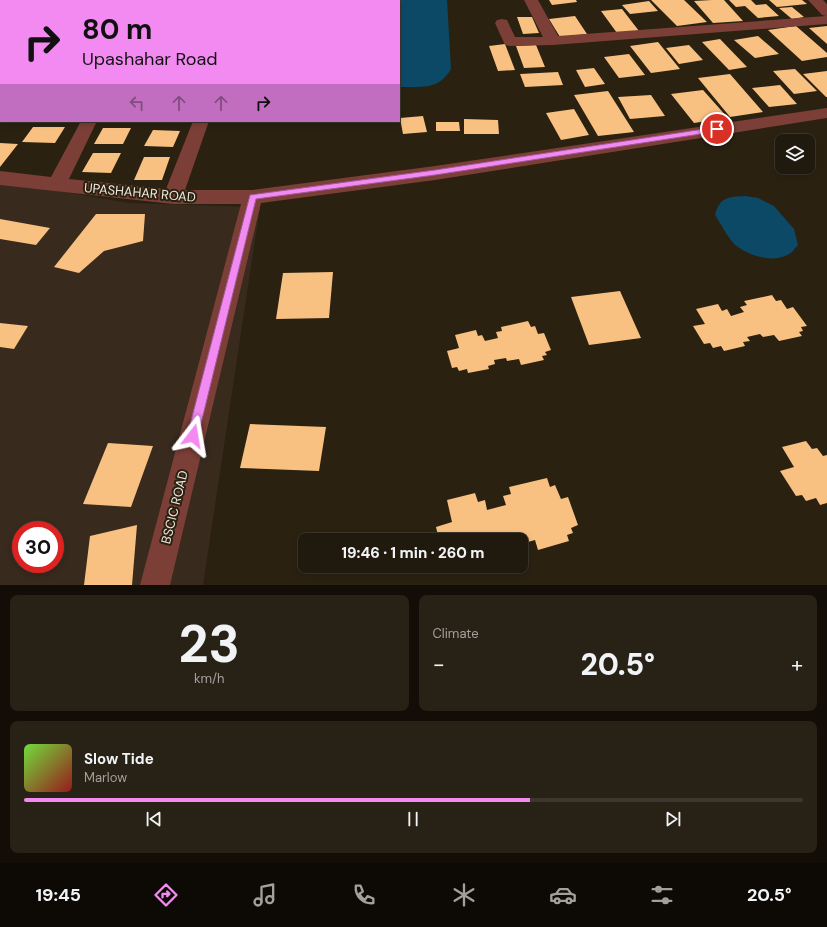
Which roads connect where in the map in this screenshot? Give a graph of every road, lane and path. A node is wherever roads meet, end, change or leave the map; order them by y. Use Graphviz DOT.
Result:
graph roads {
  1 [pos="531,0"];
  2 [pos="814,0"];
  3 [pos="827,12"];
  4 [pos="827,20"];
  5 [pos="502,23"];
  6 [pos="553,41"];
  7 [pos="827,113"];
  8 [pos="88,122"];
  9 [pos="201,122"];
  10 [pos="0,178"];
  11 [pos="57,184"];
  12 [pos="173,197"];
  13 [pos="253,197"];
  14 [pos="155,585"];
  1 -- 6 [label="street"];
  2 -- 3 [label="street"];
  4 -- 6 [label="street"];
  5 -- 6 [label="street"];
  7 -- 13 [label="street, UPASHAHAR ROAD"];
  8 -- 11 [label="street"];
  9 -- 12 [label="street"];
  10 -- 11 [label="street, UPASHAHAR ROAD"];
  11 -- 12 [label="street, UPASHAHAR ROAD"];
  12 -- 13 [label="street, UPASHAHAR ROAD"];
  13 -- 14 [label="street, BSCIC ROAD"];
}
